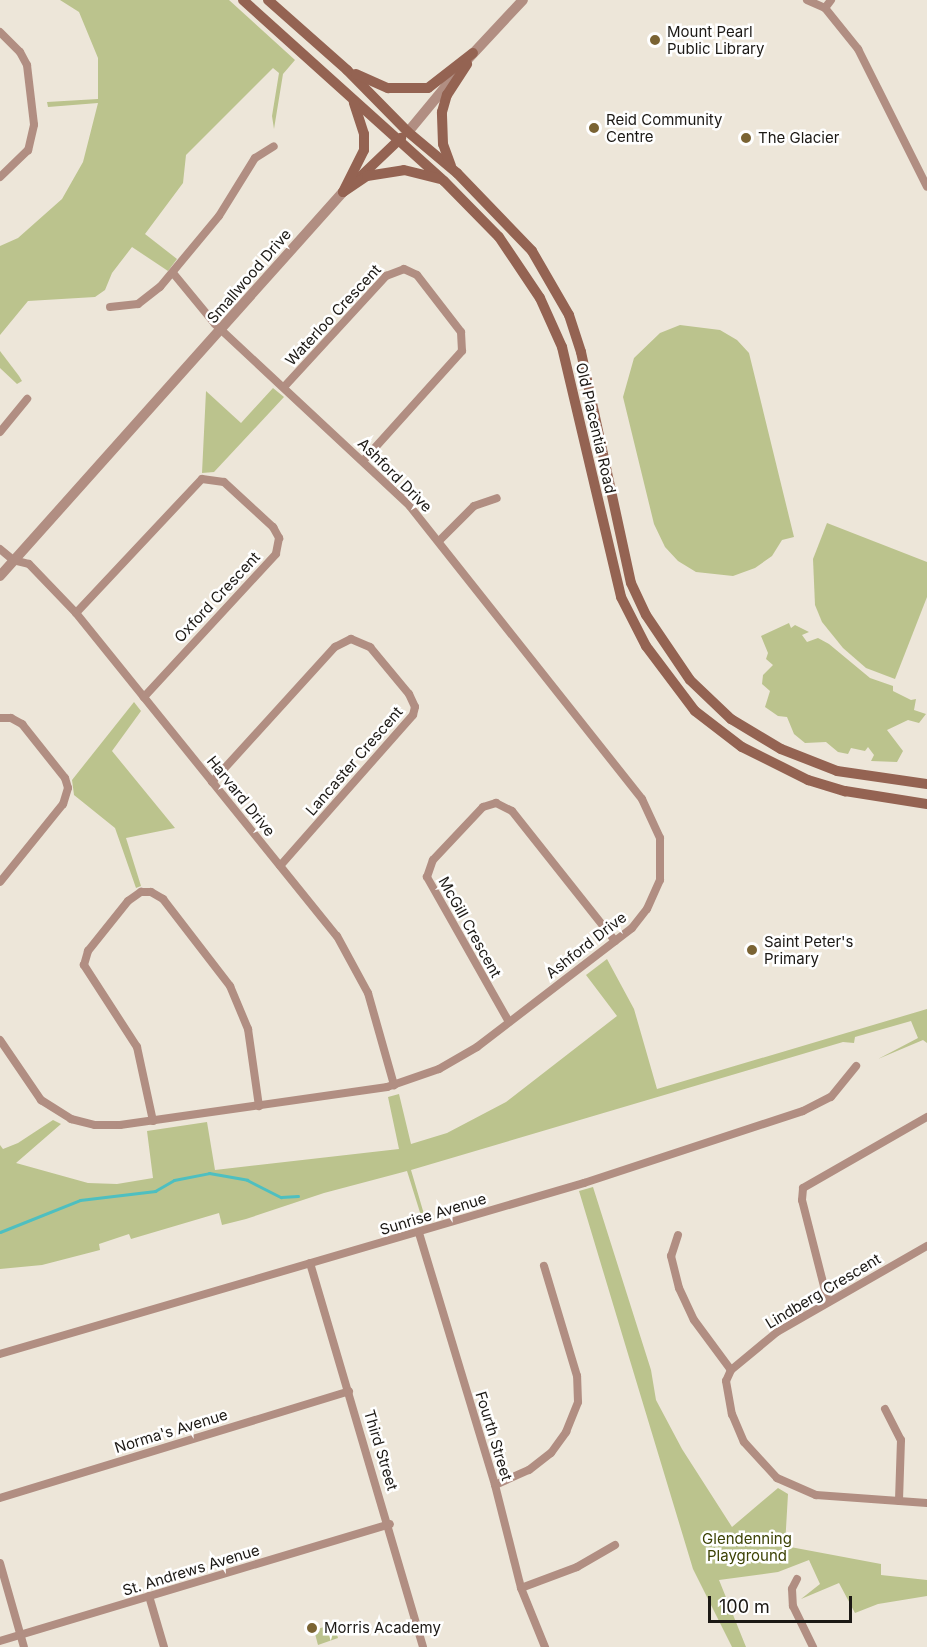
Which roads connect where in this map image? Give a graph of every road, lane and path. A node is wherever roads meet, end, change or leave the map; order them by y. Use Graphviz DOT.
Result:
graph roads {
  1 [pos="243,0"];
  2 [pos="268,0"];
  3 [pos="523,0"];
  4 [pos="807,0"];
  5 [pos="831,0"];
  6 [pos="825,8"];
  7 [pos="0,32"];
  8 [pos="473,53"];
  9 [pos="348,70"];
  10 [pos="353,100"];
  11 [pos="408,132"];
  12 [pos="398,141"];
  13 [pos="274,147"];
  14 [pos="457,173"];
  15 [pos="0,177"];
  16 [pos="444,181"];
  17 [pos="927,187"];
  18 [pos="343,192"];
  19 [pos="173,273"];
  20 [pos="110,307"];
  21 [pos="221,330"];
  22 [pos="284,387"];
  23 [pos="27,399"];
  24 [pos="0,432"];
  25 [pos="363,461"];
  26 [pos="497,498"];
  27 [pos="439,541"];
  28 [pos="0,549"];
  29 [pos="13,560"];
  30 [pos="0,576"];
  31 [pos="76,613"];
  32 [pos="144,697"];
  33 [pos="0,718"];
  34 [pos="212,782"];
  35 [pos="927,784"];
  36 [pos="927,804"];
  37 [pos="280,866"];
  38 [pos="0,882"];
  39 [pos="615,941"];
  40 [pos="509,1022"];
  41 [pos="0,1040"];
  42 [pos="856,1066"];
  43 [pos="394,1085"];
  44 [pos="259,1106"];
  45 [pos="927,1117"];
  46 [pos="153,1120"];
  47 [pos="419,1233"];
  48 [pos="678,1235"];
  49 [pos="927,1246"];
  50 [pos="310,1263"];
  51 [pos="544,1266"];
  52 [pos="828,1302"];
  53 [pos="0,1354"];
  54 [pos="731,1370"];
  55 [pos="349,1391"];
  56 [pos="885,1409"];
  57 [pos="495,1485"];
  58 [pos="0,1498"];
  59 [pos="899,1501"];
  60 [pos="927,1503"];
  61 [pos="390,1524"];
  62 [pos="615,1545"];
  63 [pos="0,1563"];
  64 [pos="797,1579"];
  65 [pos="521,1588"];
  66 [pos="149,1596"];
  67 [pos="21,1635"];
  68 [pos="0,1641"];
  69 [pos="24,1647"];
  70 [pos="164,1647"];
  71 [pos="423,1647"];
  72 [pos="545,1647"];
  73 [pos="813,1647"];
  1 -- 10 [label="main road, Old Placentia Road"];
  2 -- 9 [label="main road, Old Placentia Road"];
  3 -- 8 [label="street, Smallwood Drive"];
  4 -- 6 [label="street"];
  5 -- 6 [label="street"];
  6 -- 17 [label="street"];
  7 -- 15 [label="street"];
  8 -- 9 [label="main road"];
  8 -- 11 [label="street, Smallwood Drive"];
  8 -- 14 [label="main road"];
  9 -- 11 [label="main road, Old Placentia Road"];
  10 -- 12 [label="main road, Old Placentia Road"];
  10 -- 18 [label="main road"];
  11 -- 12 [label="main road, Smallwood Drive"];
  11 -- 14 [label="main road, Old Placentia Road"];
  12 -- 16 [label="main road, Old Placentia Road"];
  12 -- 18 [label="main road, Smallwood Drive"];
  13 -- 19 [label="street"];
  14 -- 35 [label="main road, Old Placentia Road"];
  16 -- 18 [label="main road"];
  16 -- 36 [label="main road, Old Placentia Road"];
  18 -- 21 [label="street, Smallwood Drive"];
  19 -- 20 [label="street"];
  19 -- 21 [label="street, Ashford Drive"];
  21 -- 22 [label="street, Ashford Drive"];
  21 -- 29 [label="street, Smallwood Drive"];
  22 -- 25 [label="street, Ashford Drive"];
  22 -- 25 [label="street, Waterloo Crescent"];
  23 -- 24 [label="street"];
  25 -- 27 [label="street, Ashford Drive"];
  26 -- 27 [label="street"];
  27 -- 39 [label="street, Ashford Drive"];
  28 -- 29 [label="street, Harvard Drive"];
  29 -- 30 [label="street, Smallwood Drive"];
  29 -- 31 [label="street, Harvard Drive"];
  31 -- 32 [label="street, Harvard Drive"];
  31 -- 32 [label="street, Oxford Crescent"];
  32 -- 34 [label="street, Harvard Drive"];
  33 -- 38 [label="street"];
  34 -- 37 [label="street, Harvard Drive"];
  34 -- 37 [label="street, Lancaster Crescent"];
  37 -- 43 [label="street, Harvard Drive"];
  39 -- 40 [label="street, Ashford Drive"];
  39 -- 40 [label="street, McGill Crescent"];
  40 -- 43 [label="street, Ashford Drive"];
  41 -- 46 [label="street, Ashford Drive"];
  42 -- 47 [label="street, Sunrise Avenue"];
  43 -- 44 [label="street, Ashford Drive"];
  44 -- 46 [label="street, Ashford Drive"];
  44 -- 46 [label="street"];
  45 -- 52 [label="street"];
  47 -- 50 [label="street, Sunrise Avenue"];
  47 -- 57 [label="street, Fourth Street"];
  48 -- 54 [label="street"];
  49 -- 52 [label="street, Lindberg Crescent"];
  50 -- 53 [label="street, Sunrise Avenue"];
  50 -- 55 [label="street, Third Street"];
  51 -- 57 [label="street"];
  52 -- 54 [label="street, Lindberg Crescent"];
  54 -- 59 [label="street"];
  55 -- 58 [label="street, Norma's Avenue"];
  55 -- 61 [label="street, Third Street"];
  56 -- 59 [label="street"];
  57 -- 65 [label="street, Fourth Street"];
  59 -- 60 [label="street"];
  61 -- 66 [label="street, St. Andrews Avenue"];
  61 -- 71 [label="street, Third Street"];
  62 -- 65 [label="street"];
  63 -- 67 [label="street"];
  64 -- 73 [label="street"];
  65 -- 72 [label="street, Fourth Street"];
  66 -- 67 [label="street, St. Andrews Avenue"];
  66 -- 70 [label="street"];
  67 -- 68 [label="street, St. Andrews Avenue"];
  67 -- 69 [label="street"];
}
